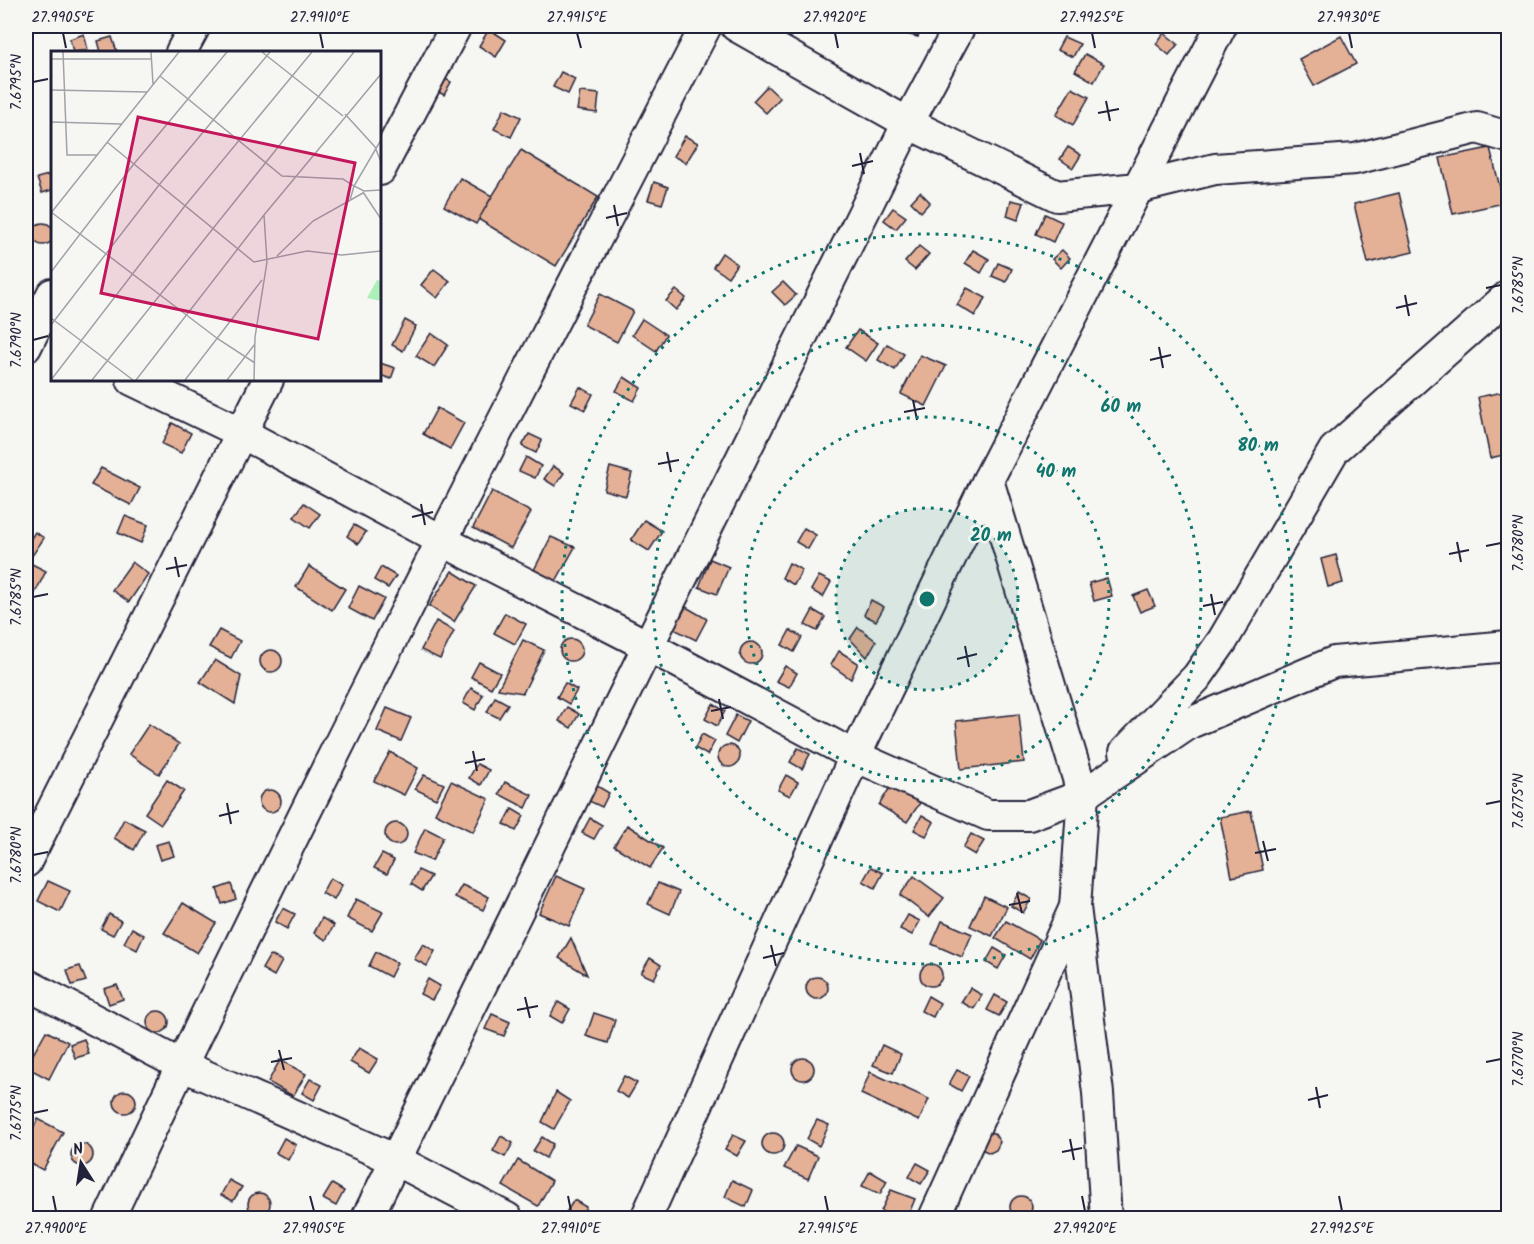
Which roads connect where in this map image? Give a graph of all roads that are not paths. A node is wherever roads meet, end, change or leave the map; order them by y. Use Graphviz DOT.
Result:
graph roads {
  1 [pos="195,26"];
  2 [pos="456,26"];
  3 [pos="706,26"];
  4 [pos="736,26"];
  5 [pos="960,26"];
  6 [pos="1221,26"];
  7 [pos="182,51"];
  8 [pos="908,123"];
  9 [pos="1509,137"];
  10 [pos="381,168"];
  11 [pos="1138,188"];
  12 [pos="51,296"];
  13 [pos="1509,296"];
  14 [pos="34,337"];
  15 [pos="134,381"];
  16 [pos="267,381"];
  17 [pos="240,432"];
  18 [pos="988,480"];
  19 [pos="441,540"];
  20 [pos="648,646"];
  21 [pos="1509,646"];
  22 [pos="855,756"];
  23 [pos="1083,795"];
  24 [pos="26,862"];
  25 [pos="1075,907"];
  26 [pos="26,984"];
  27 [pos="181,1065"];
  28 [pos="396,1160"];
  29 [pos="109,1218"];
  30 [pos="367,1218"];
  31 [pos="507,1218"];
  32 [pos="646,1218"];
  33 [pos="934,1218"];
  34 [pos="1106,1218"];
  1 -- 7 [label="street"];
  2 -- 10 [label="street"];
  3 -- 19 [label="street"];
  4 -- 8 [label="street"];
  5 -- 8 [label="street"];
  6 -- 11 [label="street"];
  8 -- 11 [label="street"];
  8 -- 20 [label="street"];
  9 -- 11 [label="street"];
  11 -- 18 [label="street"];
  12 -- 14 [label="street"];
  13 -- 23 [label="street"];
  15 -- 17 [label="street"];
  16 -- 17 [label="street"];
  17 -- 19 [label="street"];
  17 -- 24 [label="street"];
  18 -- 22 [label="street"];
  18 -- 23 [label="street"];
  19 -- 20 [label="street"];
  19 -- 27 [label="street"];
  20 -- 22 [label="street"];
  20 -- 28 [label="street"];
  21 -- 23 [label="street"];
  22 -- 23 [label="street"];
  22 -- 32 [label="street"];
  23 -- 25 [label="street"];
  25 -- 33 [label="street"];
  25 -- 34 [label="street"];
  26 -- 27 [label="street"];
  27 -- 28 [label="street"];
  27 -- 29 [label="street"];
  28 -- 30 [label="street"];
  28 -- 31 [label="street"];
}
